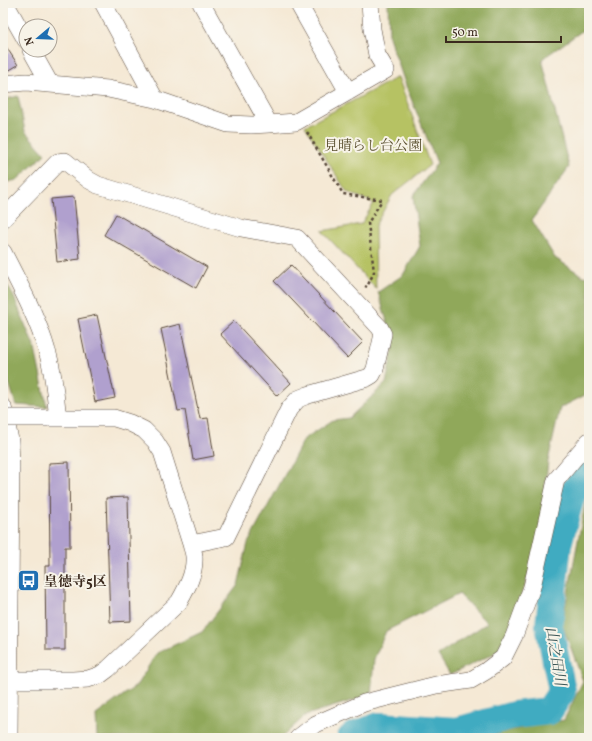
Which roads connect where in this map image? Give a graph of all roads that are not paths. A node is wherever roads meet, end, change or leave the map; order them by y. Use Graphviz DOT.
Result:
graph roads {
  1 [pos="5,3"];
  2 [pos="103,3"];
  3 [pos="201,3"];
  4 [pos="298,3"];
  5 [pos="358,3"];
  6 [pos="370,3"];
  7 [pos="18,26"];
  8 [pos="372,29"];
  9 [pos="35,58"];
  10 [pos="3,84"];
  11 [pos="50,84"];
  12 [pos="348,92"];
  13 [pos="155,99"];
  14 [pos="269,124"];
  15 [pos="3,219"];
  16 [pos="3,252"];
  17 [pos="3,407"];
  18 [pos="3,418"];
  19 [pos="53,418"];
  20 [pos="589,441"];
  21 [pos="191,544"];
  22 [pos="9,680"];
  23 [pos="9,738"];
  24 [pos="298,738"];
  1 -- 7 [label="street"];
  2 -- 13 [label="street"];
  3 -- 14 [label="street"];
  4 -- 12 [label="street"];
  5 -- 8 [label="street"];
  6 -- 8 [label="street"];
  8 -- 12 [label="street"];
  9 -- 11 [label="street"];
  10 -- 11 [label="street"];
  11 -- 13 [label="street"];
  12 -- 14 [label="street"];
  13 -- 14 [label="street"];
  15 -- 21 [label="street"];
  16 -- 19 [label="street"];
  17 -- 22 [label="street"];
  18 -- 19 [label="street, bridge"];
  19 -- 21 [label="street"];
  20 -- 24 [label="street"];
  21 -- 22 [label="street"];
  22 -- 23 [label="street"];
}
